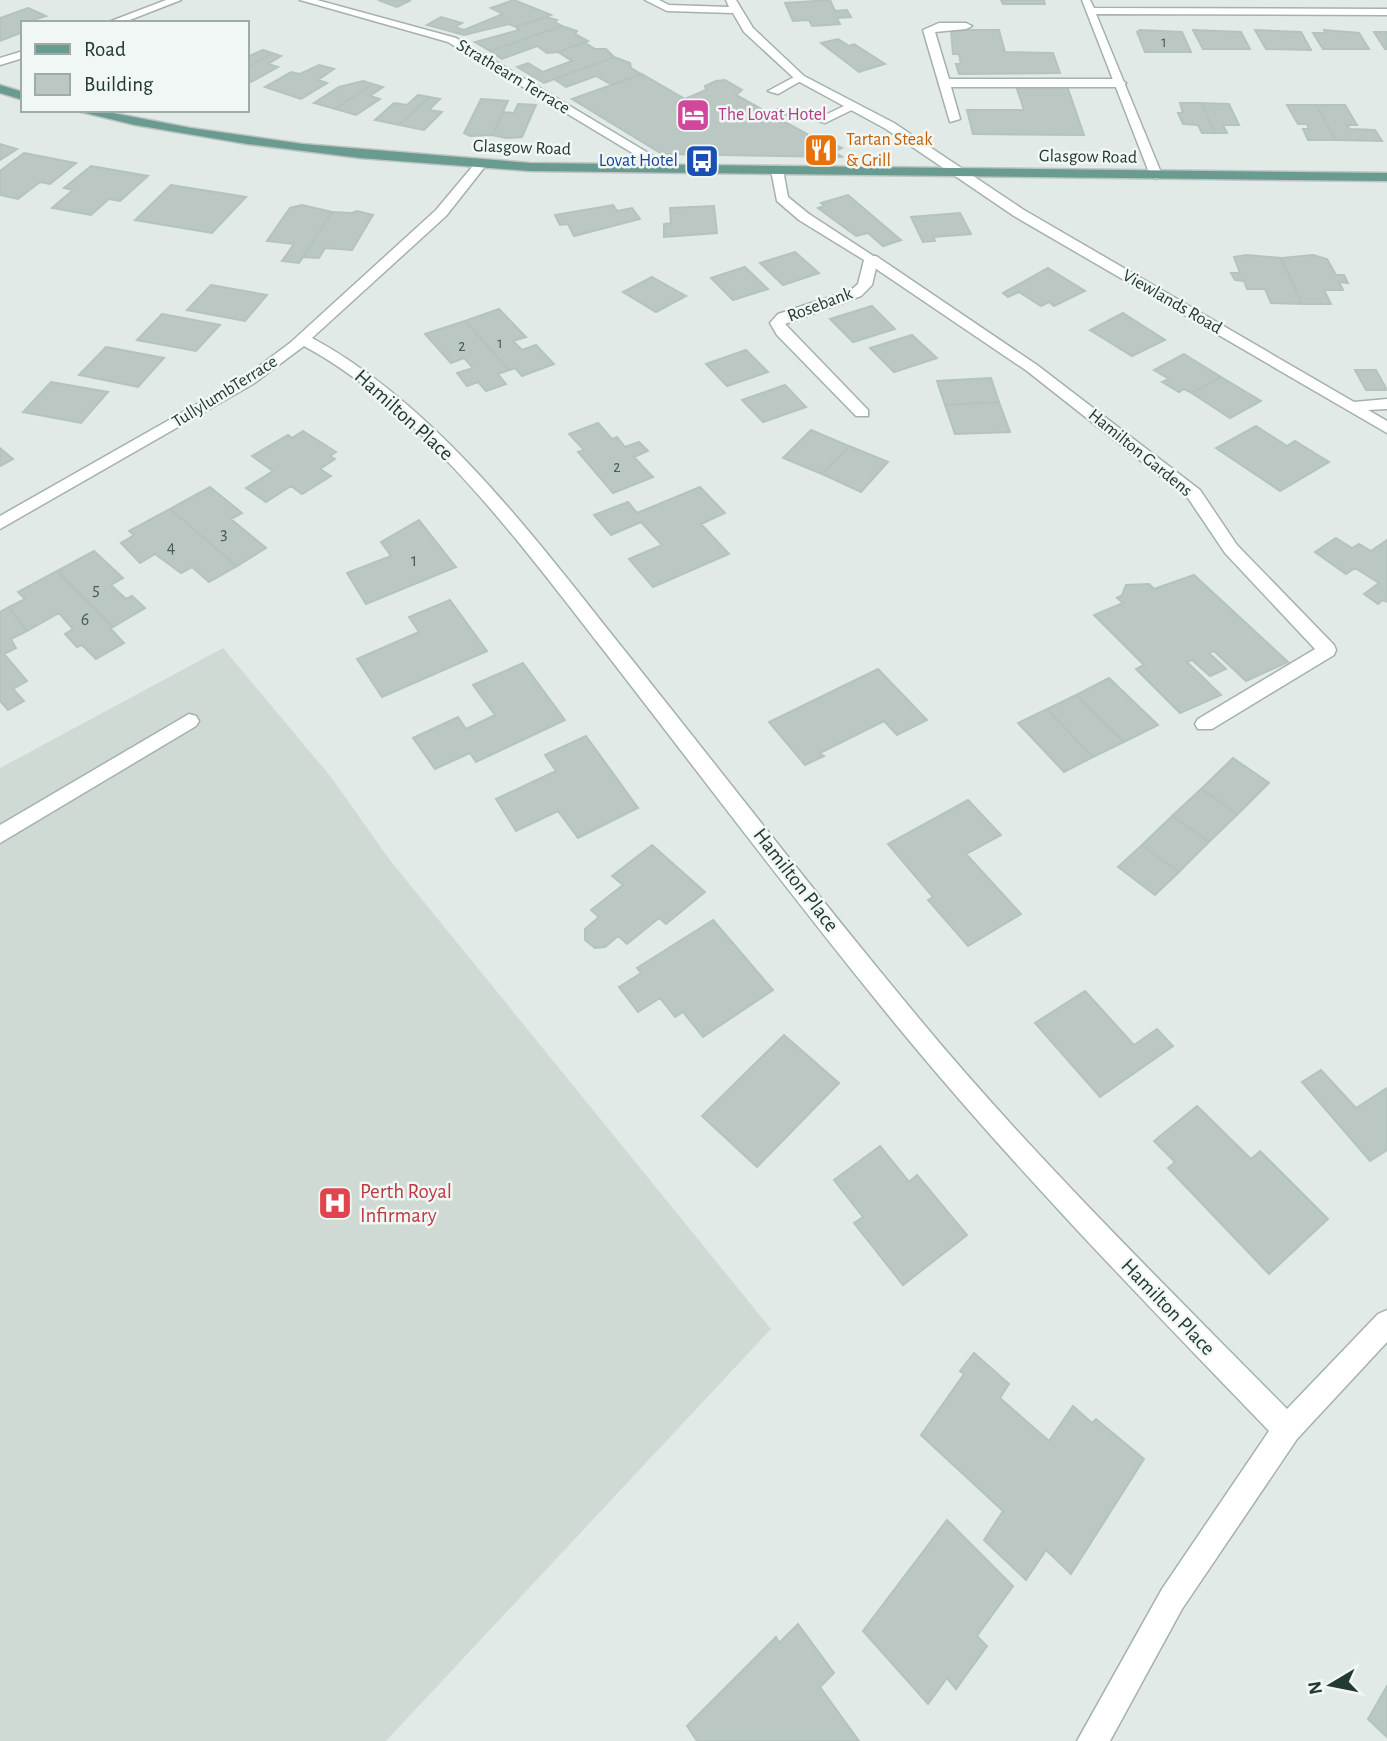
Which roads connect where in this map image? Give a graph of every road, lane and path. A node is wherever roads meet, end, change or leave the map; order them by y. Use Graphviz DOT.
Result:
graph roads {
  1 [pos="176,0"];
  2 [pos="305,0"];
  3 [pos="650,0"];
  4 [pos="733,5"];
  5 [pos="1088,6"];
  6 [pos="1387,12"];
  7 [pos="117,21"];
  8 [pos="966,26"];
  9 [pos="21,55"];
  10 [pos="0,62"];
  11 [pos="800,78"];
  12 [pos="945,83"];
  13 [pos="1121,83"];
  14 [pos="0,89"];
  15 [pos="774,91"];
  16 [pos="21,95"];
  17 [pos="852,107"];
  18 [pos="89,112"];
  19 [pos="954,119"];
  20 [pos="821,120"];
  21 [pos="481,164"];
  22 [pos="669,169"];
  23 [pos="777,170"];
  24 [pos="959,173"];
  25 [pos="1156,175"];
  26 [pos="1387,177"];
  27 [pos="871,259"];
  28 [pos="303,339"];
  29 [pos="1387,404"];
  30 [pos="1353,407"];
  31 [pos="862,413"];
  32 [pos="1387,428"];
  33 [pos="0,523"];
  34 [pos="189,721"];
  35 [pos="1205,724"];
  36 [pos="0,835"];
  37 [pos="1387,1323"];
  38 [pos="1287,1429"];
  39 [pos="1093,1741"];
  1 -- 7 [label="street"];
  2 -- 22 [label="street, Strathearn Terrace"];
  3 -- 4 [label="street"];
  4 -- 11 [label="street, Viewlands Road"];
  5 -- 6 [label="street"];
  5 -- 13 [label="street"];
  8 -- 12 [label="street"];
  9 -- 10 [label="street"];
  11 -- 15 [label="street"];
  11 -- 17 [label="street, Viewlands Road"];
  12 -- 13 [label="street"];
  12 -- 19 [label="street"];
  13 -- 25 [label="street"];
  14 -- 16 [label="main road"];
  17 -- 20 [label="street"];
  17 -- 24 [label="street, Viewlands Road"];
  18 -- 21 [label="main road, Glasgow Road"];
  21 -- 22 [label="main road, Glasgow Road"];
  21 -- 28 [label="street, TullylumbTerrace"];
  22 -- 23 [label="main road, Glasgow Road"];
  23 -- 24 [label="main road, Glasgow Road"];
  23 -- 27 [label="street"];
  24 -- 25 [label="main road, Glasgow Road"];
  24 -- 30 [label="street, Viewlands Road"];
  25 -- 26 [label="main road, Glasgow Road"];
  27 -- 31 [label="street, Rosebank"];
  27 -- 35 [label="street, Hamilton Gardens"];
  28 -- 33 [label="street, TullylumbTerrace"];
  28 -- 38 [label="street, Hamilton Place"];
  29 -- 30 [label="street"];
  30 -- 32 [label="street, Viewlands Road"];
  34 -- 36 [label="street"];
  37 -- 38 [label="street"];
  38 -- 39 [label="street"];
}
